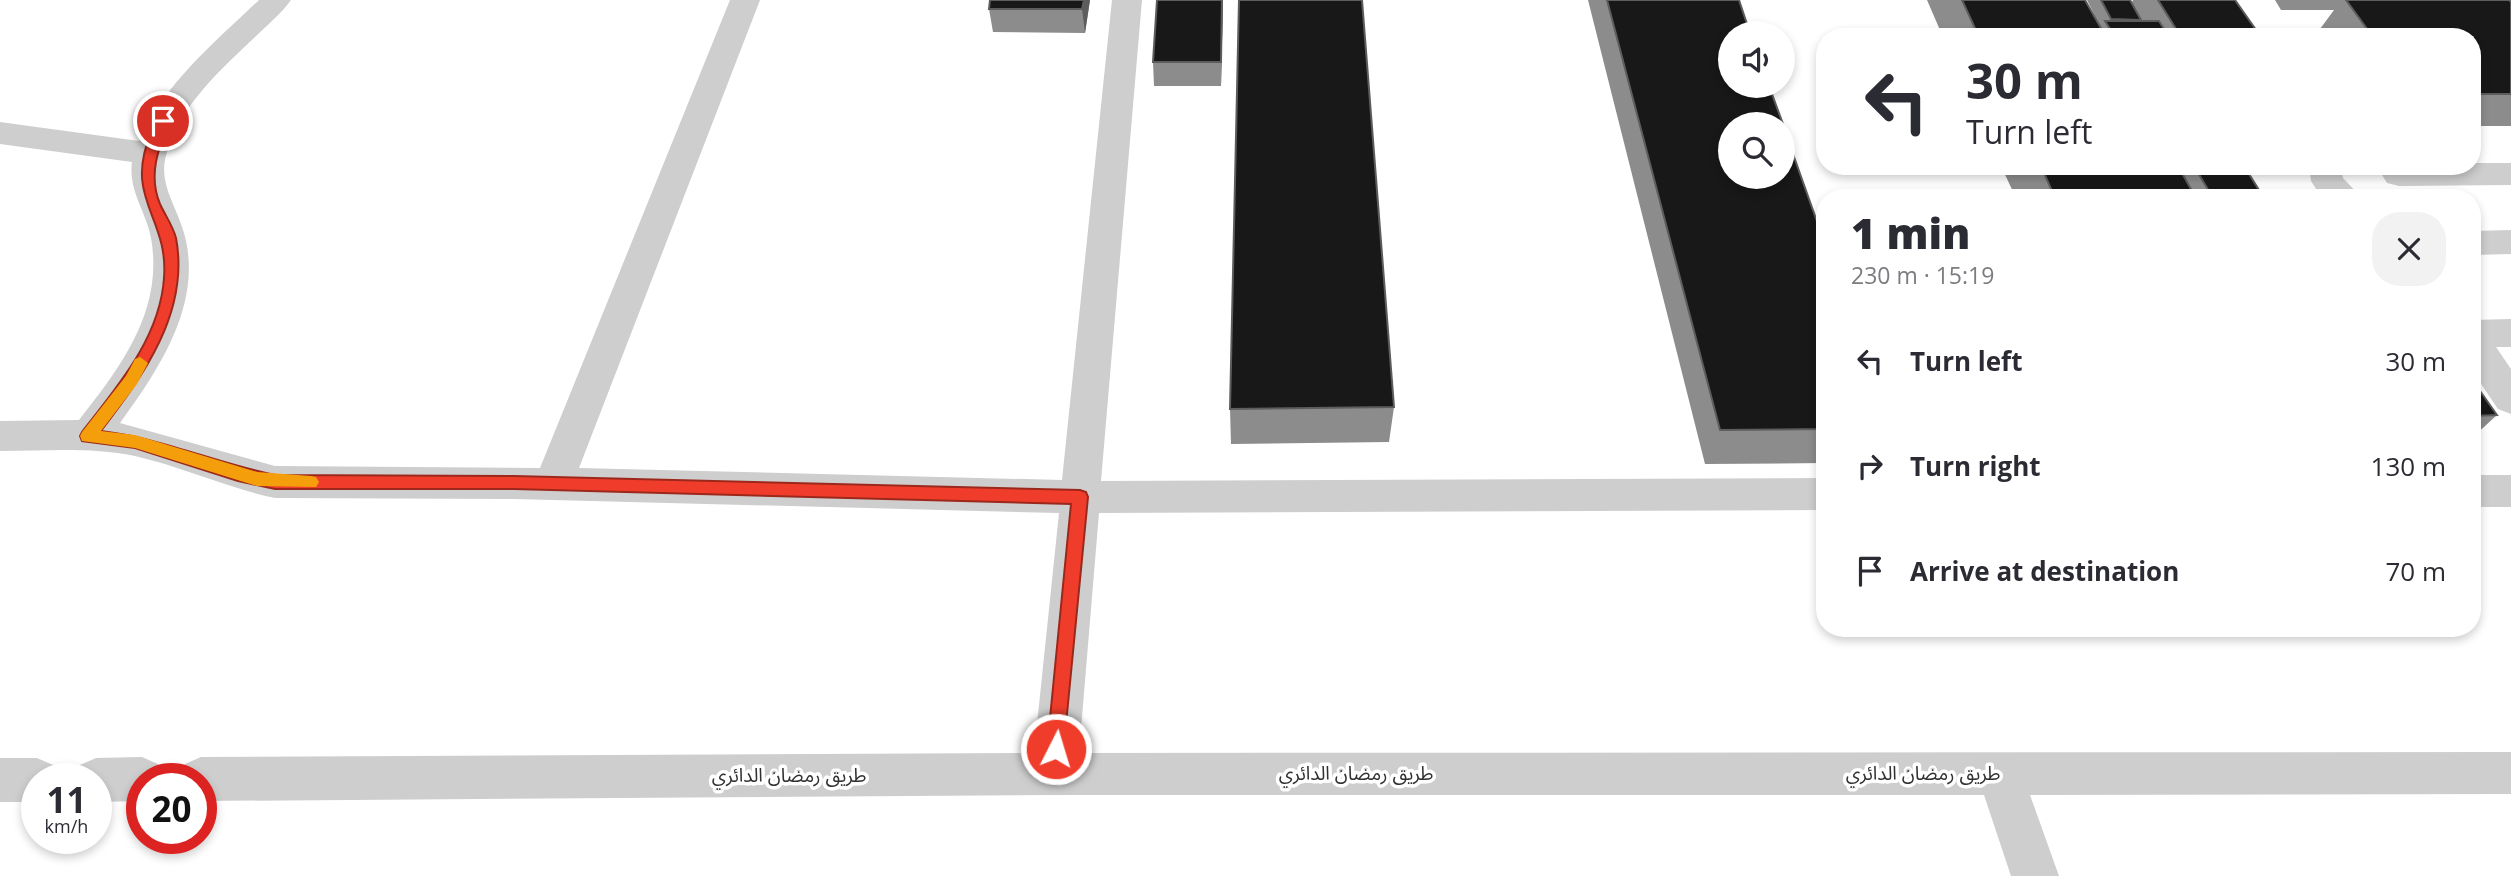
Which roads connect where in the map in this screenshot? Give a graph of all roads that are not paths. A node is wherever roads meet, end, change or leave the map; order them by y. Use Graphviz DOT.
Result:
graph roads {
  1 [pos="276,0"];
  2 [pos="745,0"];
  3 [pos="1127,0"];
  4 [pos="0,133"];
  5 [pos="150,153"];
  6 [pos="2511,174"];
  7 [pos="2324,175"];
  8 [pos="2398,180"];
  9 [pos="2334,189"];
  10 [pos="2511,242"];
  11 [pos="2481,243"];
  12 [pos="2511,333"];
  13 [pos="2481,334"];
  14 [pos="2481,355"];
  15 [pos="2511,399"];
  16 [pos="0,436"];
  17 [pos="88,436"];
  18 [pos="553,485"];
  19 [pos="2481,491"];
  20 [pos="2511,491"];
  21 [pos="1816,494"];
  22 [pos="1080,497"];
  23 [pos="2000,773"];
  24 [pos="2511,773"];
  25 [pos="1054,774"];
  26 [pos="217,779"];
  27 [pos="0,780"];
  28 [pos="21,780"];
  29 [pos="2035,876"];
  1 -- 5 [label="street"];
  2 -- 18 [label="street"];
  3 -- 22 [label="street"];
  4 -- 5 [label="street"];
  5 -- 17 [label="street"];
  6 -- 8 [label="street"];
  7 -- 9 [label="street"];
  10 -- 11 [label="street"];
  12 -- 13 [label="street"];
  14 -- 15 [label="street"];
  16 -- 17 [label="street"];
  17 -- 18 [label="street"];
  18 -- 22 [label="street"];
  19 -- 20 [label="street"];
  21 -- 22 [label="street"];
  22 -- 25 [label="street"];
  23 -- 24 [label="street, طريق رمضان الدائري"];
  23 -- 25 [label="street, طريق رمضان الدائري"];
  23 -- 29 [label="street"];
  25 -- 26 [label="street, طريق رمضان الدائري"];
  27 -- 28 [label="street"];
}
